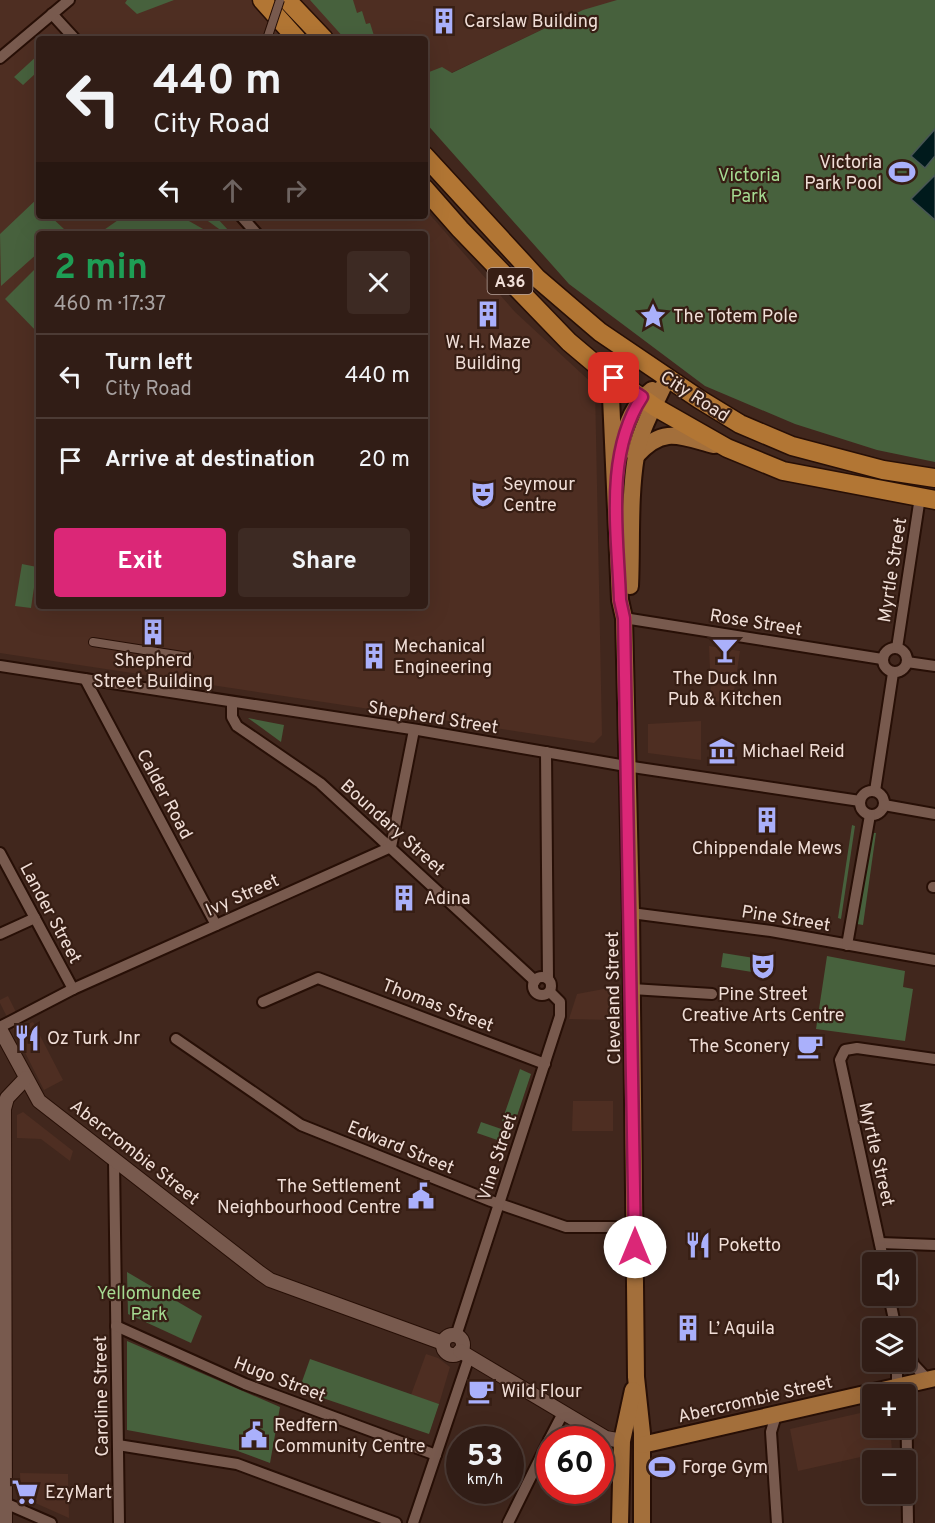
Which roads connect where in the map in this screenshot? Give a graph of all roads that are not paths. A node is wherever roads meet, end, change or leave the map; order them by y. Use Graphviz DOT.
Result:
graph roads {
  1 [pos="69,0"];
  2 [pos="262,0"];
  3 [pos="280,0"];
  4 [pos="287,0"];
  5 [pos="52,14"];
  6 [pos="72,36"];
  7 [pos="268,36"];
  8 [pos="294,36"];
  9 [pos="321,36"];
  10 [pos="0,58"];
  11 [pos="428,159"];
  12 [pos="428,193"];
  13 [pos="244,219"];
  14 [pos="254,231"];
  15 [pos="601,369"];
  16 [pos="667,378"];
  17 [pos="648,402"];
  18 [pos="727,448"];
  19 [pos="636,455"];
  20 [pos="935,478"];
  21 [pos="617,489"];
  22 [pos="928,499"];
  23 [pos="624,618"];
  24 [pos="93,642"];
  25 [pos="897,648"];
  26 [pos="189,657"];
  27 [pos="882,659"];
  28 [pos="907,662"];
  29 [pos="0,666"];
  30 [pos="935,666"];
  31 [pos="893,673"];
  32 [pos="85,678"];
  33 [pos="232,702"];
  34 [pos="414,730"];
  35 [pos="546,752"];
  36 [pos="626,766"];
  37 [pos="875,791"];
  38 [pos="860,801"];
  39 [pos="884,805"];
  40 [pos="935,814"];
  41 [pos="870,815"];
  42 [pos="391,847"];
  43 [pos="0,853"];
  44 [pos="631,913"];
  45 [pos="35,918"];
  46 [pos="216,925"];
  47 [pos="0,934"];
  48 [pos="847,945"];
  49 [pos="935,960"];
  50 [pos="548,979"];
  51 [pos="535,981"];
  52 [pos="73,989"];
  53 [pos="632,989"];
  54 [pos="550,992"];
  55 [pos="712,994"];
  56 [pos="263,1002"];
  57 [pos="0,1028"];
  58 [pos="176,1039"];
  59 [pos="935,1059"];
  60 [pos="545,1064"];
  61 [pos="26,1078"];
  62 [pos="114,1160"];
  63 [pos="499,1204"];
  64 [pos="635,1227"];
  65 [pos="880,1243"];
  66 [pos="935,1245"];
  67 [pos="882,1252"];
  68 [pos="116,1326"];
  69 [pos="456,1336"];
  70 [pos="443,1343"];
  71 [pos="465,1354"];
  72 [pos="916,1367"];
  73 [pos="636,1377"];
  74 [pos="932,1379"];
  75 [pos="911,1384"];
  76 [pos="862,1395"];
  77 [pos="562,1413"];
  78 [pos="776,1415"];
  79 [pos="556,1426"];
  80 [pos="904,1438"];
  81 [pos="622,1441"];
  82 [pos="118,1445"];
  83 [pos="642,1445"];
  84 [pos="436,1455"];
  85 [pos="536,1466"];
  86 [pos="3,1500"];
  87 [pos="620,1500"];
  88 [pos="5,1523"];
  89 [pos="51,1523"];
  90 [pos="119,1523"];
  91 [pos="396,1523"];
  92 [pos="413,1523"];
  93 [pos="508,1523"];
  94 [pos="620,1523"];
  95 [pos="642,1523"];
  96 [pos="777,1523"];
  97 [pos="908,1523"];
  1 -- 5 [label="street"];
  2 -- 8 [label="highway"];
  3 -- 7 [label="street, bridge"];
  4 -- 9 [label="highway"];
  5 -- 6 [label="street"];
  5 -- 10 [label="street"];
  11 -- 16 [label="highway, City Road / A36"];
  12 -- 15 [label="highway, City Road / A36"];
  13 -- 14 [label="street"];
  15 -- 17 [label="highway, City Road / A36"];
  15 -- 21 [label="main road, Cleveland Street"];
  16 -- 17 [label="main road, Cleveland Street"];
  16 -- 20 [label="highway, City Road / A36"];
  17 -- 18 [label="highway, City Road / A36"];
  17 -- 19 [label="main road, Cleveland Street"];
  17 -- 21 [label="main road, Cleveland Street"];
  18 -- 19 [label="main road"];
  18 -- 22 [label="highway, City Road / A36"];
  19 -- 23 [label="main road, Cleveland Street"];
  21 -- 23 [label="main road, Cleveland Street"];
  22 -- 25 [label="street, Myrtle Street"];
  23 -- 27 [label="street, Rose Street"];
  23 -- 36 [label="main road, Cleveland Street"];
  24 -- 26 [label="street"];
  25 -- 27 [label="street"];
  25 -- 28 [label="street"];
  27 -- 31 [label="street"];
  28 -- 30 [label="street"];
  28 -- 31 [label="street"];
  29 -- 32 [label="street, Shepherd Street"];
  31 -- 37 [label="street"];
  32 -- 33 [label="street, Shepherd Street"];
  32 -- 46 [label="street, Calder Road"];
  33 -- 34 [label="street, Shepherd Street"];
  33 -- 42 [label="street, Boundary Street"];
  34 -- 35 [label="street, Shepherd Street"];
  34 -- 42 [label="street"];
  35 -- 36 [label="street, Shepherd Street"];
  35 -- 50 [label="street"];
  36 -- 38 [label="street, Shepherd Street"];
  36 -- 44 [label="main road, Cleveland Street"];
  37 -- 38 [label="street"];
  37 -- 39 [label="street"];
  38 -- 41 [label="street"];
  39 -- 40 [label="street"];
  39 -- 41 [label="street"];
  41 -- 48 [label="street"];
  42 -- 46 [label="street, Ivy Street"];
  42 -- 51 [label="street, Boundary Street"];
  43 -- 45 [label="street, Lander Street"];
  44 -- 48 [label="street, Pine Street"];
  44 -- 53 [label="main road, Cleveland Street"];
  45 -- 47 [label="street"];
  45 -- 52 [label="street, Lander Street"];
  46 -- 52 [label="street, Ivy Street"];
  48 -- 49 [label="street, Pine Street"];
  50 -- 51 [label="street"];
  50 -- 54 [label="street"];
  51 -- 54 [label="street"];
  52 -- 57 [label="street, Ivy Street"];
  53 -- 55 [label="street"];
  53 -- 64 [label="main road, Cleveland Street"];
  54 -- 60 [label="street, Vine Street"];
  56 -- 60 [label="street, Thomas Street"];
  57 -- 61 [label="street, Abercrombie Street"];
  58 -- 63 [label="street, Edward Street"];
  59 -- 65 [label="street, Myrtle Street"];
  60 -- 63 [label="street, Vine Street"];
  61 -- 62 [label="street, Abercrombie Street"];
  61 -- 86 [label="street"];
  62 -- 68 [label="street, Caroline Street"];
  62 -- 70 [label="street, Abercrombie Street"];
  63 -- 64 [label="street, Edward Street"];
  63 -- 69 [label="street, Vine Street"];
  64 -- 73 [label="main road, Cleveland Street"];
  65 -- 66 [label="street"];
  65 -- 67 [label="street, Myrtle Street"];
  68 -- 82 [label="street, Caroline Street"];
  68 -- 84 [label="street, Hugo Street"];
  69 -- 70 [label="street"];
  69 -- 71 [label="street"];
  70 -- 71 [label="street, Abercrombie Street"];
  71 -- 77 [label="street"];
  71 -- 84 [label="street"];
  72 -- 74 [label="street"];
  73 -- 81 [label="main road, Cleveland Street"];
  73 -- 83 [label="main road, Cleveland Street"];
  74 -- 75 [label="main road, Abercrombie Street"];
  76 -- 78 [label="main road, Abercrombie Street"];
  77 -- 79 [label="street"];
  77 -- 81 [label="street"];
  78 -- 83 [label="main road, Abercrombie Street"];
  78 -- 96 [label="street"];
  80 -- 97 [label="street"];
  81 -- 87 [label="main road, Cleveland Street"];
  82 -- 90 [label="street, Caroline Street"];
  82 -- 91 [label="street"];
  83 -- 87 [label="main road"];
  83 -- 95 [label="main road, Cleveland Street"];
  84 -- 92 [label="street"];
  85 -- 93 [label="street"];
  86 -- 88 [label="street"];
  86 -- 89 [label="street"];
  87 -- 94 [label="main road, Cleveland Street"];
}
